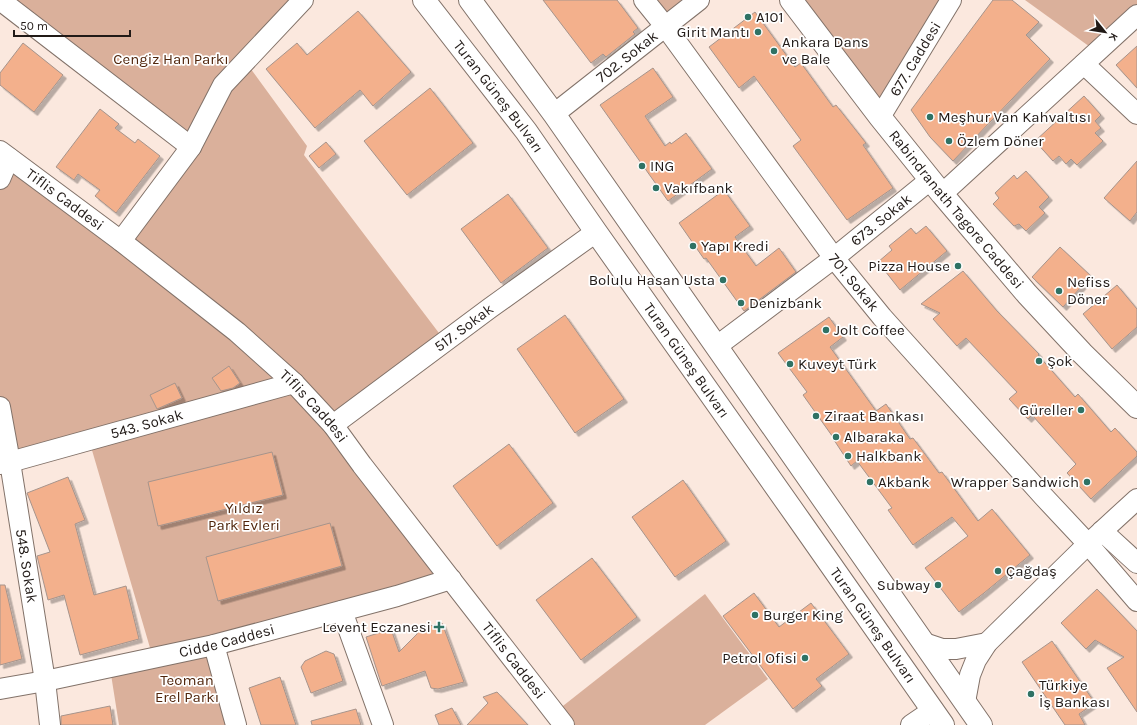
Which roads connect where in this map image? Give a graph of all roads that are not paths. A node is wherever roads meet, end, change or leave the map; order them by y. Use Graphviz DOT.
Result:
graph roads {
  1 [pos="0,0"];
  2 [pos="304,0"];
  3 [pos="424,0"];
  4 [pos="470,0"];
  5 [pos="644,0"];
  6 [pos="700,0"];
  7 [pos="791,0"];
  8 [pos="951,0"];
  9 [pos="1137,15"];
  10 [pos="665,26"];
  11 [pos="1084,64"];
  12 [pos="554,114"];
  13 [pos="1137,114"];
  14 [pos="880,117"];
  15 [pos="191,147"];
  16 [pos="5,154"];
  17 [pos="0,179"];
  18 [pos="936,187"];
  19 [pos="596,232"];
  20 [pos="121,241"];
  21 [pos="834,258"];
  22 [pos="716,346"];
  23 [pos="294,383"];
  24 [pos="0,407"];
  25 [pos="1137,407"];
  26 [pos="333,425"];
  27 [pos="5,463"];
  28 [pos="1137,499"];
  29 [pos="1095,537"];
  30 [pos="1137,563"];
  31 [pos="451,579"];
  32 [pos="1137,601"];
  33 [pos="342,611"];
  34 [pos="924,643"];
  35 [pos="987,643"];
  36 [pos="214,645"];
  37 [pos="45,681"];
  38 [pos="0,689"];
  39 [pos="965,702"];
  40 [pos="938,718"];
  41 [pos="50,725"];
  42 [pos="236,725"];
  43 [pos="383,725"];
  44 [pos="564,725"];
  45 [pos="911,725"];
  46 [pos="981,725"];
  1 -- 15 [label="street"];
  2 -- 15 [label="street"];
  3 -- 19 [label="main road, Turan Güneş Bulvarı"];
  4 -- 12 [label="main road"];
  5 -- 10 [label="street, 701. Sokak"];
  6 -- 10 [label="street, 702. Sokak"];
  7 -- 14 [label="main road, Rabindranath Tagore Caddesi"];
  8 -- 14 [label="street, 677. Caddesi"];
  9 -- 11 [label="street, 673. Sokak"];
  10 -- 12 [label="street, 702. Sokak"];
  10 -- 21 [label="street, 701. Sokak"];
  11 -- 13 [label="street"];
  11 -- 18 [label="street, 673. Sokak"];
  12 -- 22 [label="main road"];
  14 -- 18 [label="main road, Rabindranath Tagore Caddesi"];
  15 -- 20 [label="street"];
  16 -- 17 [label="street"];
  16 -- 20 [label="street, Tiflis Caddesi"];
  18 -- 21 [label="street, 673. Sokak"];
  18 -- 25 [label="main road, Rabindranath Tagore Caddesi"];
  19 -- 26 [label="street, 517. Sokak"];
  19 -- 40 [label="main road, Turan Güneş Bulvarı"];
  20 -- 23 [label="street, Tiflis Caddesi"];
  21 -- 22 [label="street, 673. Sokak"];
  21 -- 29 [label="street, 701. Sokak"];
  22 -- 34 [label="main road"];
  23 -- 26 [label="street, Tiflis Caddesi"];
  23 -- 27 [label="street, 543. Sokak"];
  24 -- 27 [label="street, 548. Sokak"];
  26 -- 31 [label="street, Tiflis Caddesi"];
  27 -- 37 [label="street, 548. Sokak"];
  28 -- 29 [label="street"];
  29 -- 30 [label="street"];
  29 -- 32 [label="street"];
  29 -- 35 [label="street"];
  31 -- 33 [label="street, Cidde Caddesi"];
  31 -- 44 [label="street, Tiflis Caddesi"];
  33 -- 36 [label="street, Cidde Caddesi"];
  33 -- 43 [label="street"];
  34 -- 35 [label="street"];
  34 -- 39 [label="main road"];
  35 -- 39 [label="street"];
  36 -- 37 [label="street, Cidde Caddesi"];
  36 -- 42 [label="street"];
  37 -- 38 [label="street, Cidde Caddesi"];
  37 -- 41 [label="street, 548. Sokak"];
  39 -- 46 [label="main road"];
  40 -- 45 [label="street"];
}
